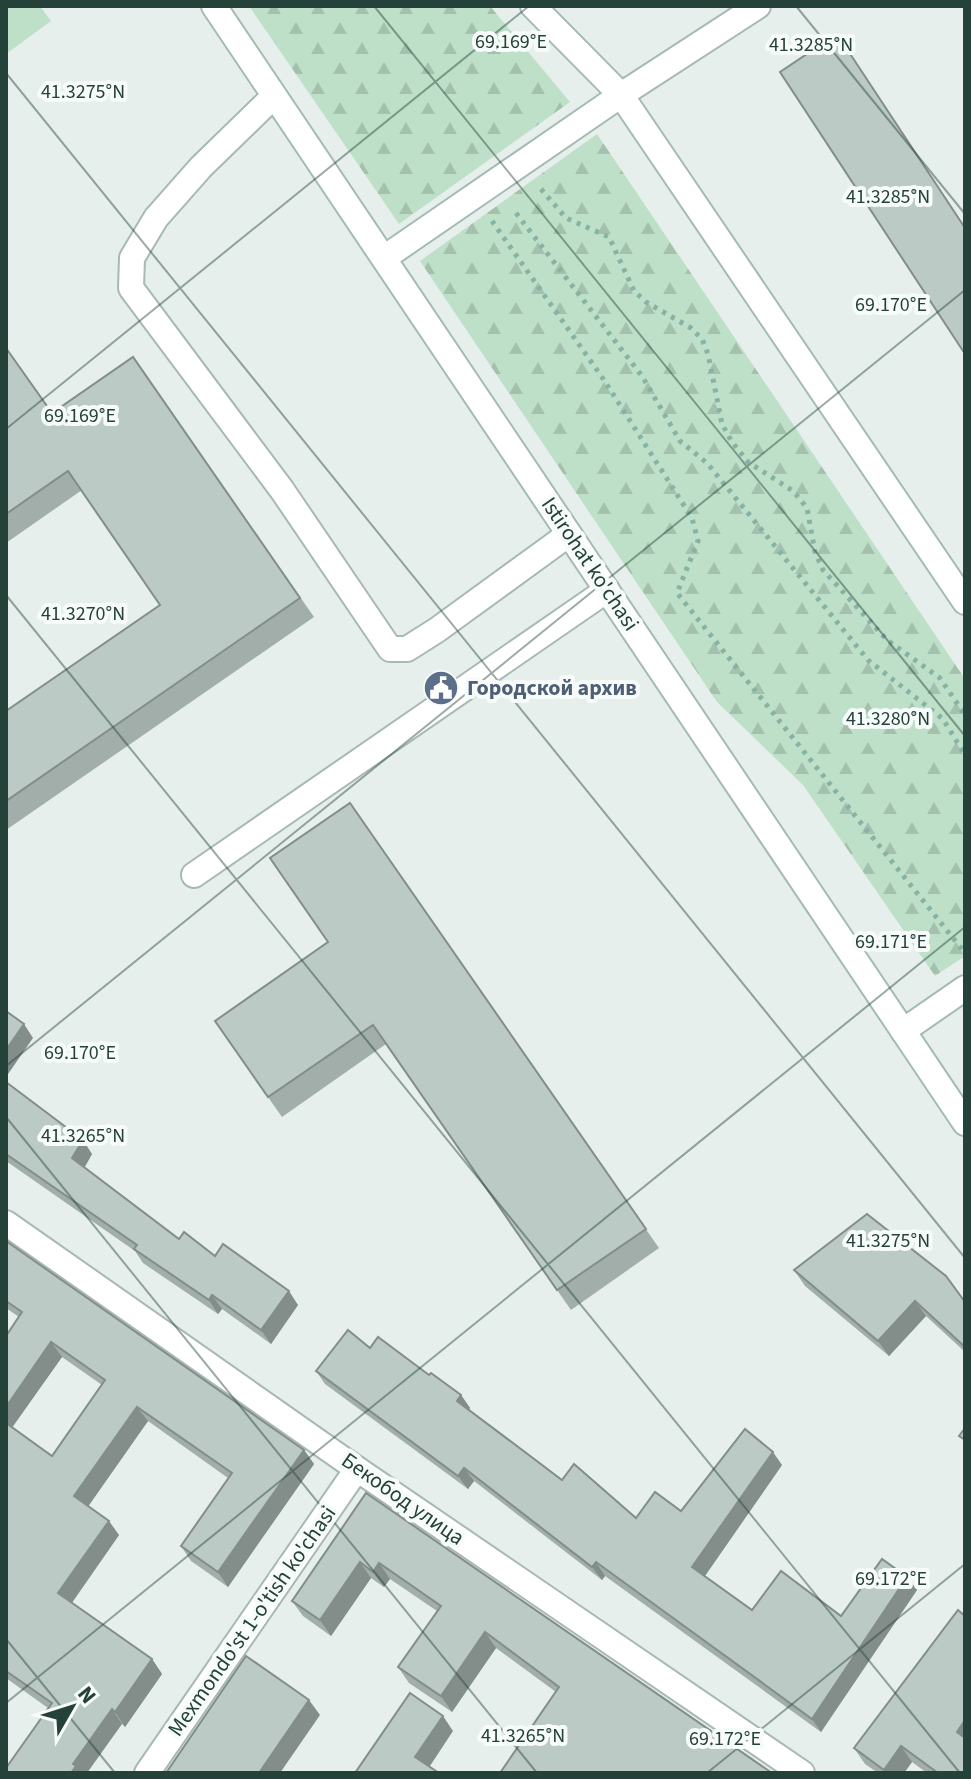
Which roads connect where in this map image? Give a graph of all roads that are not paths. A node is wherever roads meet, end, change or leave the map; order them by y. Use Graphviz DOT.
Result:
graph roads {
  1 [pos="214,6"];
  2 [pos="533,6"];
  3 [pos="758,6"];
  4 [pos="621,95"];
  5 [pos="274,96"];
  6 [pos="384,258"];
  7 [pos="569,534"];
  8 [pos="607,590"];
  9 [pos="965,602"];
  10 [pos="194,875"];
  11 [pos="965,988"];
  12 [pos="903,1031"];
  13 [pos="965,1123"];
  14 [pos="6,1223"];
  15 [pos="357,1469"];
  16 [pos="147,1773"];
  17 [pos="802,1773"];
  1 -- 5 [label="main road, Istirohat ko'chasi"];
  2 -- 4 [label="main road"];
  3 -- 4 [label="main road"];
  4 -- 6 [label="main road"];
  4 -- 9 [label="main road"];
  5 -- 6 [label="main road, Istirohat ko'chasi"];
  5 -- 7 [label="main road"];
  6 -- 7 [label="main road, Istirohat ko'chasi"];
  7 -- 8 [label="main road, Istirohat ko'chasi"];
  8 -- 10 [label="main road"];
  8 -- 12 [label="main road, Istirohat ko'chasi"];
  11 -- 12 [label="main road"];
  12 -- 13 [label="main road, Istirohat ko'chasi"];
  14 -- 15 [label="main road, Бекобод улица"];
  15 -- 16 [label="main road, Mexmondo'st 1-o'tish ko'chasi"];
  15 -- 17 [label="main road, Бекобод улица"];
}
